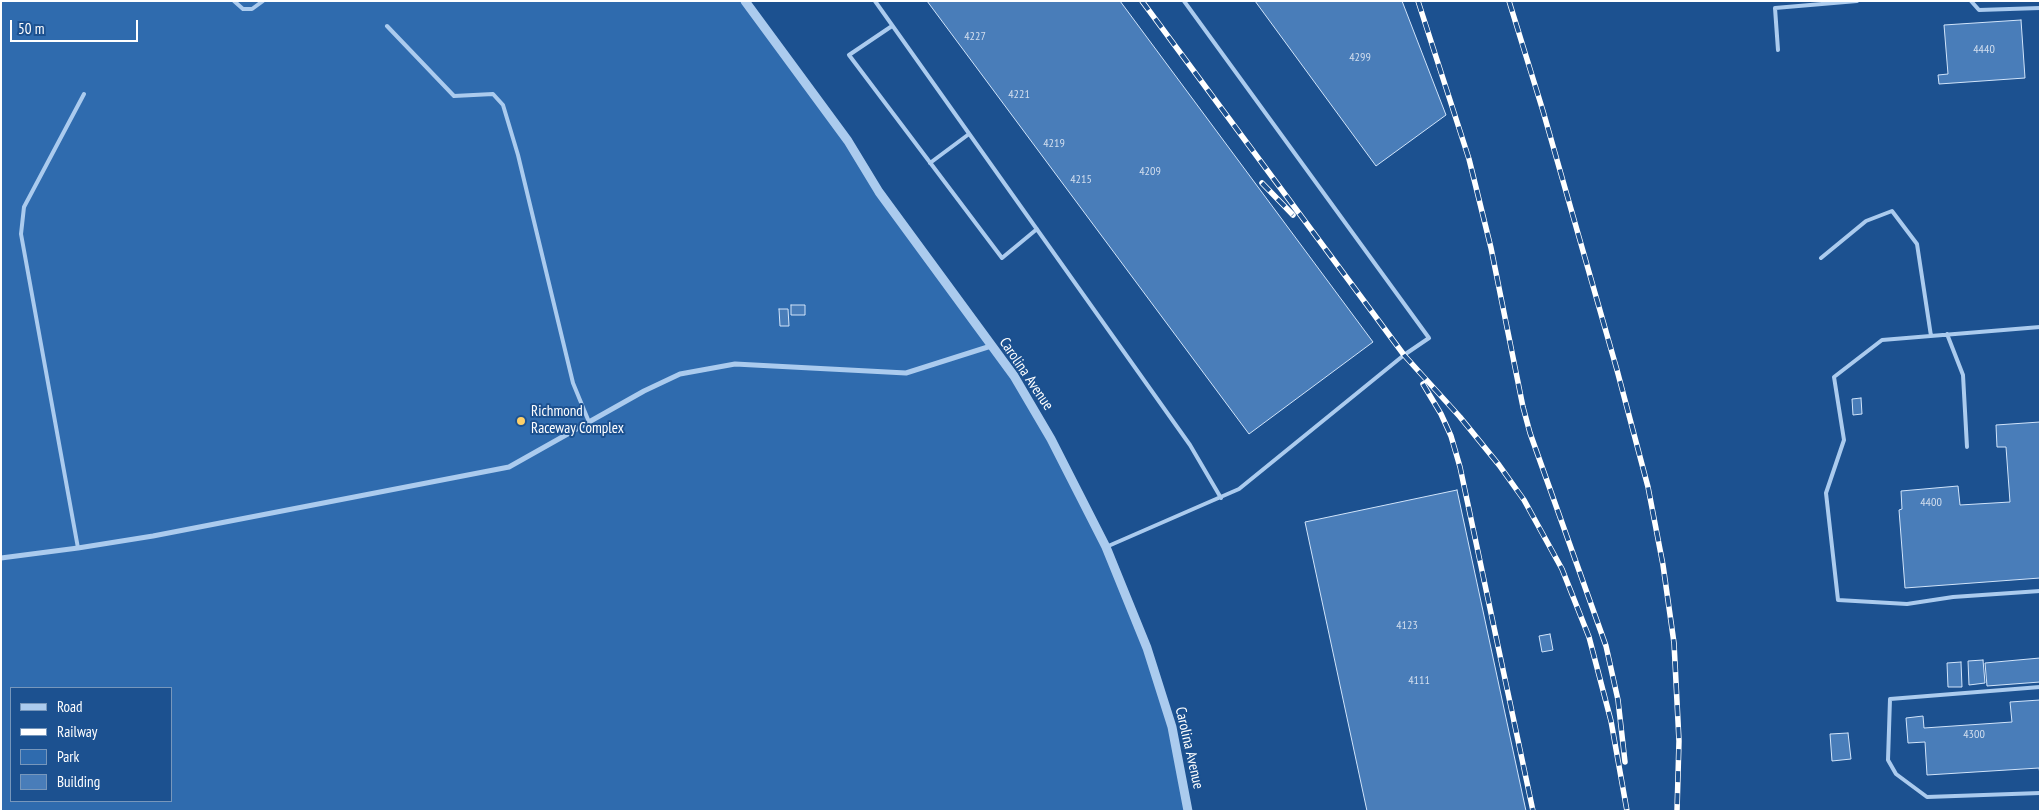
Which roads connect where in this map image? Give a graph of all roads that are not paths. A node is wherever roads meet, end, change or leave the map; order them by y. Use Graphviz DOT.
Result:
graph roads {
  1 [pos="234,1"];
  2 [pos="263,1"];
  3 [pos="745,1"];
  4 [pos="875,1"];
  5 [pos="1184,1"];
  6 [pos="1857,1"];
  7 [pos="1971,1"];
  8 [pos="2040,8"];
  9 [pos="387,26"];
  10 [pos="892,26"];
  11 [pos="1778,50"];
  12 [pos="84,94"];
  13 [pos="970,134"];
  14 [pos="930,163"];
  15 [pos="1037,229"];
  16 [pos="1821,258"];
  17 [pos="2040,326"];
  18 [pos="1947,334"];
  19 [pos="1931,336"];
  20 [pos="991,346"];
  21 [pos="589,422"];
  22 [pos="1967,448"];
  23 [pos="1220,498"];
  24 [pos="1106,547"];
  25 [pos="78,548"];
  26 [pos="1,558"];
  27 [pos="2040,591"];
  28 [pos="2040,687"];
  29 [pos="2040,793"];
  30 [pos="1188,811"];
  1 -- 2 [label="lane"];
  3 -- 20 [label="street, Carolina Avenue"];
  4 -- 10 [label="lane"];
  5 -- 23 [label="lane"];
  6 -- 11 [label="lane"];
  7 -- 8 [label="lane"];
  9 -- 21 [label="lane"];
  10 -- 13 [label="lane"];
  10 -- 14 [label="lane"];
  12 -- 25 [label="lane"];
  13 -- 14 [label="lane"];
  13 -- 15 [label="lane"];
  14 -- 15 [label="lane"];
  15 -- 23 [label="lane"];
  16 -- 19 [label="lane"];
  17 -- 18 [label="lane"];
  18 -- 19 [label="lane"];
  18 -- 22 [label="lane"];
  19 -- 27 [label="lane"];
  20 -- 21 [label="street"];
  20 -- 24 [label="street, Carolina Avenue"];
  21 -- 25 [label="street"];
  23 -- 24 [label="lane"];
  24 -- 30 [label="street, Carolina Avenue"];
  25 -- 26 [label="street"];
  28 -- 29 [label="lane"];
}
